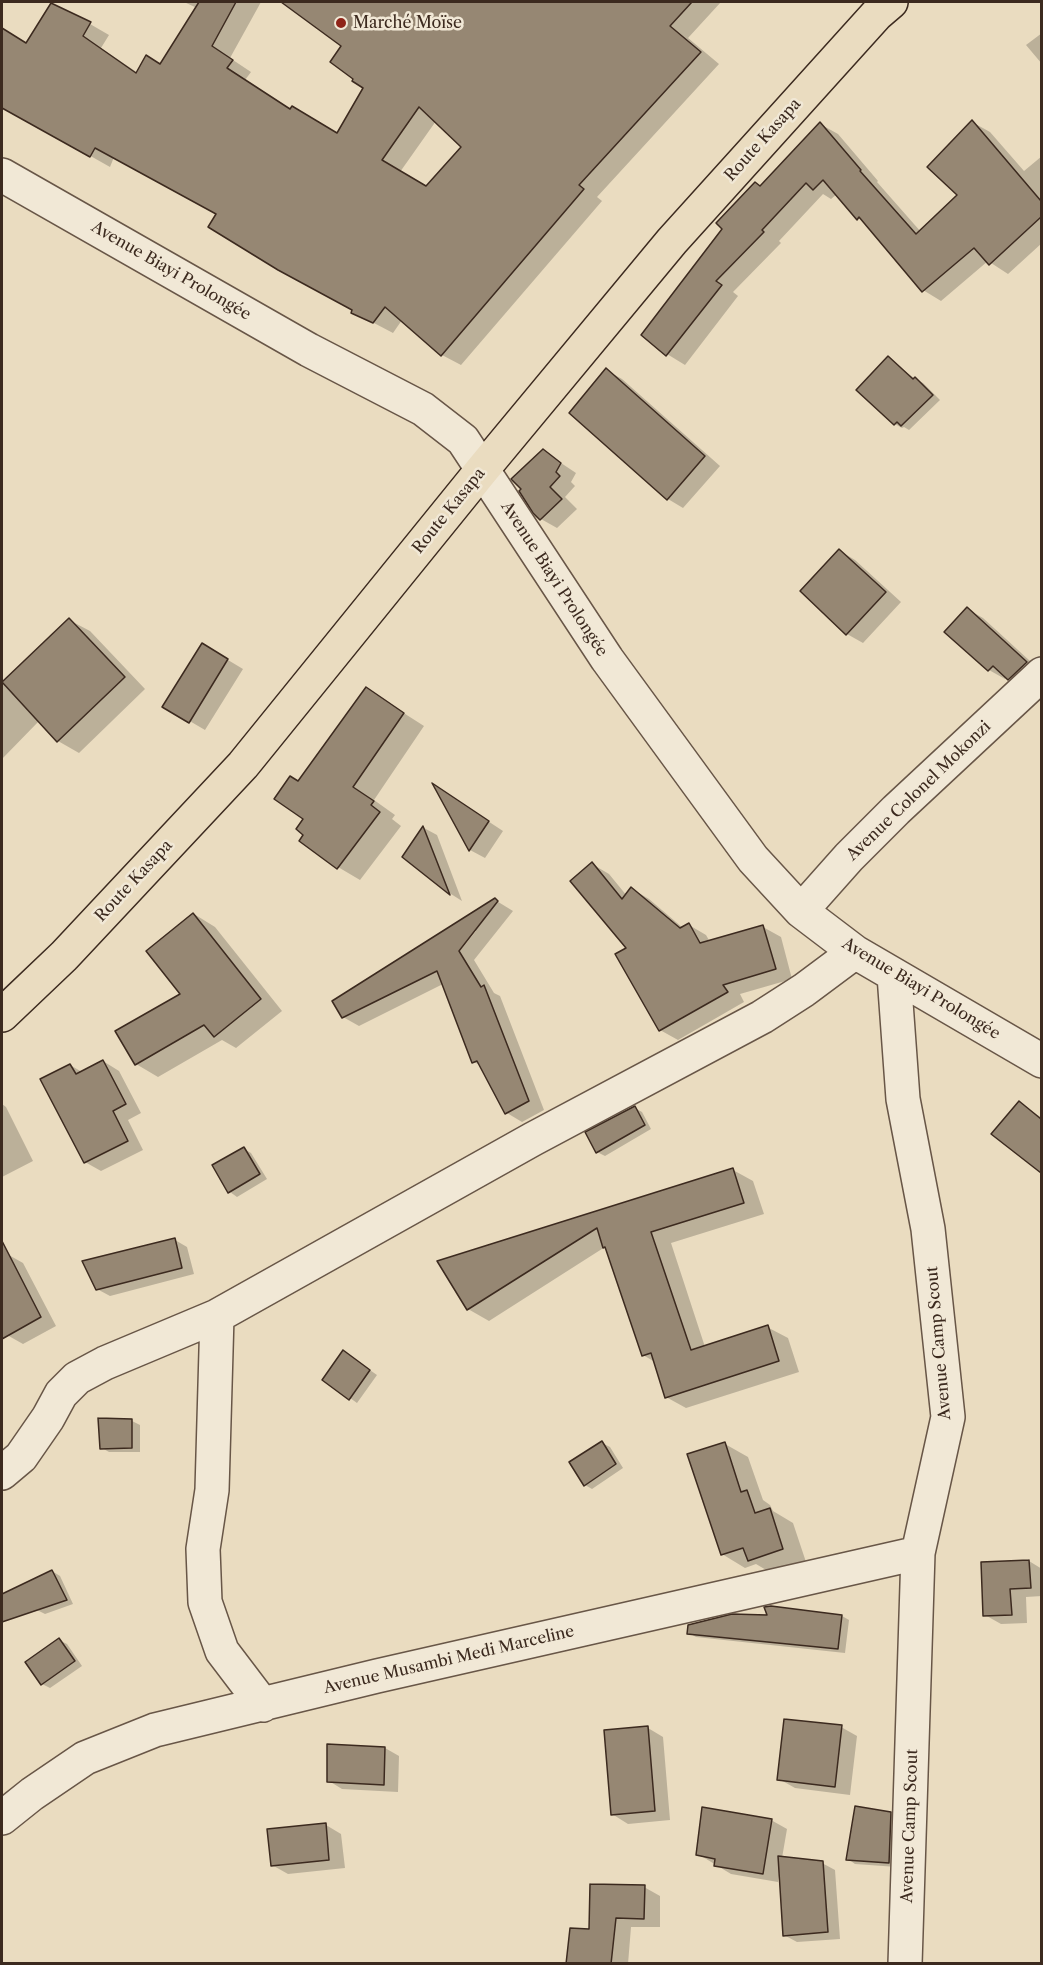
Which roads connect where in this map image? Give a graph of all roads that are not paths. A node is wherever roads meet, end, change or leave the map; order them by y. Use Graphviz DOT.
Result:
graph roads {
  1 [pos="889,2"];
  2 [pos="2,175"];
  3 [pos="482,470"];
  4 [pos="1041,674"];
  5 [pos="801,911"];
  6 [pos="855,952"];
  7 [pos="894,975"];
  8 [pos="2,1015"];
  9 [pos="1041,1061"];
  10 [pos="217,1316"];
  11 [pos="2,1473"];
  12 [pos="918,1553"];
  13 [pos="262,1705"];
  14 [pos="2,1818"];
  15 [pos="905,1964"];
  1 -- 3 [label="main road, Route Kasapa"];
  2 -- 3 [label="street, Avenue Biayi Prolongée"];
  3 -- 5 [label="street, Avenue Biayi Prolongée"];
  3 -- 8 [label="main road, Route Kasapa"];
  4 -- 5 [label="street, Avenue Colonel Mokonzi"];
  5 -- 6 [label="street, Avenue Biayi Prolongée"];
  6 -- 7 [label="street, Avenue Biayi Prolongée"];
  6 -- 10 [label="street"];
  7 -- 9 [label="street, Avenue Biayi Prolongée"];
  7 -- 12 [label="street, Avenue Camp Scout"];
  10 -- 11 [label="street"];
  10 -- 13 [label="street"];
  12 -- 13 [label="street, Avenue Musambi Medi Marceline"];
  12 -- 15 [label="street, Avenue Camp Scout"];
  13 -- 14 [label="street, Avenue Musambi Medi Marceline"];
}
